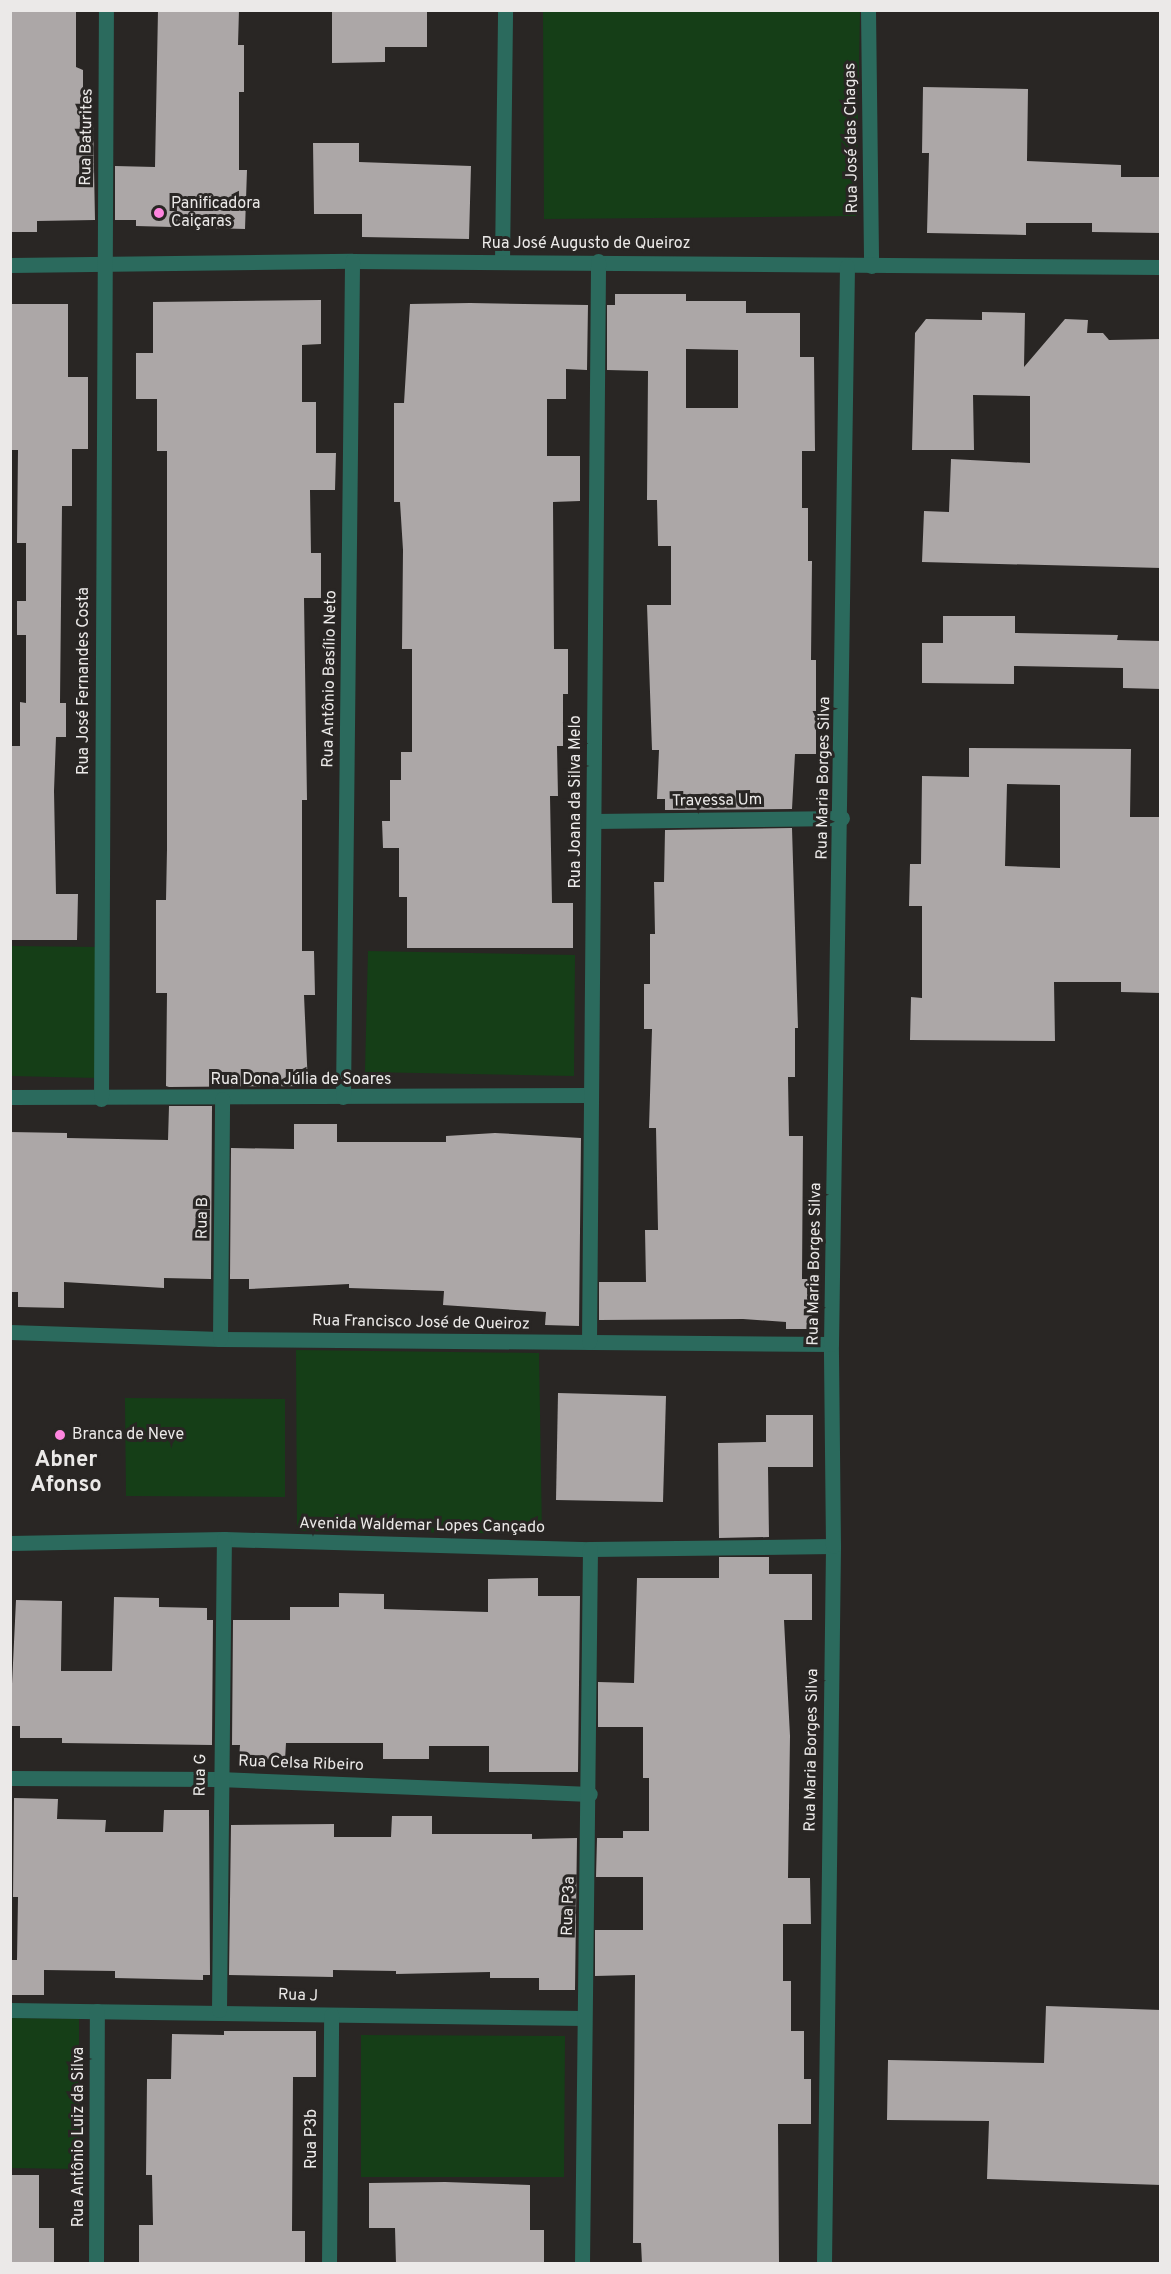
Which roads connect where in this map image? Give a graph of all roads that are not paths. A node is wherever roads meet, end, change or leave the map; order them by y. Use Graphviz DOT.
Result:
graph roads {
  1 [pos="106,10"];
  2 [pos="505,10"];
  3 [pos="868,10"];
  4 [pos="352,261"];
  5 [pos="598,261"];
  6 [pos="502,262"];
  7 [pos="103,264"];
  8 [pos="10,265"];
  9 [pos="847,266"];
  10 [pos="871,266"];
  11 [pos="1161,267"];
  12 [pos="842,818"];
  13 [pos="594,821"];
  14 [pos="591,1095"];
  15 [pos="10,1097"];
  16 [pos="343,1097"];
  17 [pos="101,1098"];
  18 [pos="222,1098"];
  19 [pos="10,1332"];
  20 [pos="220,1339"];
  21 [pos="589,1342"];
  22 [pos="831,1344"];
  23 [pos="224,1539"];
  24 [pos="10,1543"];
  25 [pos="833,1546"];
  26 [pos="590,1549"];
  27 [pos="10,1778"];
  28 [pos="219,1779"];
  29 [pos="590,1794"];
  30 [pos="10,2010"];
  31 [pos="219,2010"];
  32 [pos="97,2011"];
  33 [pos="331,2015"];
  34 [pos="584,2018"];
  35 [pos="96,2264"];
  36 [pos="329,2264"];
  37 [pos="582,2264"];
  38 [pos="824,2264"];
  1 -- 7 [label="street, Rua Baturites"];
  2 -- 6 [label="street"];
  3 -- 10 [label="street, Rua José das Chagas"];
  4 -- 6 [label="street, Rua José Augusto de Queiroz"];
  4 -- 7 [label="street, Rua José Augusto de Queiroz"];
  4 -- 16 [label="street, Rua Antônio Basílio Neto"];
  5 -- 6 [label="street, Rua José Augusto de Queiroz"];
  5 -- 9 [label="street, Rua José Augusto de Queiroz"];
  5 -- 13 [label="street, Rua Joana da Silva Melo"];
  7 -- 8 [label="street, Rua José Augusto de Queiroz"];
  7 -- 17 [label="street, Rua José Fernandes Costa"];
  9 -- 10 [label="street, Rua José Augusto de Queiroz"];
  9 -- 12 [label="street, Rua Maria Borges Silva"];
  10 -- 11 [label="street, Rua José Augusto de Queiroz"];
  12 -- 13 [label="street, Travessa Um"];
  12 -- 22 [label="street, Rua Maria Borges Silva"];
  13 -- 14 [label="street, Rua Joana da Silva Melo"];
  14 -- 16 [label="street, Rua Dona Júlia de Soares"];
  14 -- 21 [label="street, Rua Joana da Silva Melo"];
  15 -- 17 [label="street, Rua Dona Júlia de Soares"];
  16 -- 18 [label="street, Rua Dona Júlia de Soares"];
  17 -- 18 [label="street, Rua Dona Júlia de Soares"];
  18 -- 20 [label="street, Rua B"];
  19 -- 20 [label="street, Rua Francisco José de Queiroz"];
  20 -- 21 [label="street, Rua Francisco José de Queiroz"];
  21 -- 22 [label="street, Rua Francisco José de Queiroz"];
  22 -- 25 [label="street, Rua Maria Borges Silva"];
  23 -- 24 [label="street, Avenida Waldemar Lopes Cançado"];
  23 -- 26 [label="street, Avenida Waldemar Lopes Cançado"];
  23 -- 28 [label="street, Rua G"];
  25 -- 26 [label="street, Avenida Waldemar Lopes Cançado"];
  25 -- 38 [label="street, Rua Maria Borges Silva"];
  26 -- 29 [label="street, Rua P3a"];
  27 -- 28 [label="street, Rua Celsa Ribeiro"];
  28 -- 29 [label="street, Rua Celsa Ribeiro"];
  28 -- 31 [label="street, Rua G"];
  29 -- 34 [label="street, Rua P3a"];
  30 -- 32 [label="street, Rua J"];
  31 -- 32 [label="street, Rua J"];
  31 -- 33 [label="street, Rua J"];
  32 -- 35 [label="street, Rua Antônio Luiz da Silva"];
  33 -- 34 [label="street, Rua J"];
  33 -- 36 [label="street, Rua P3b"];
  34 -- 37 [label="street, Rua P3a"];
}
